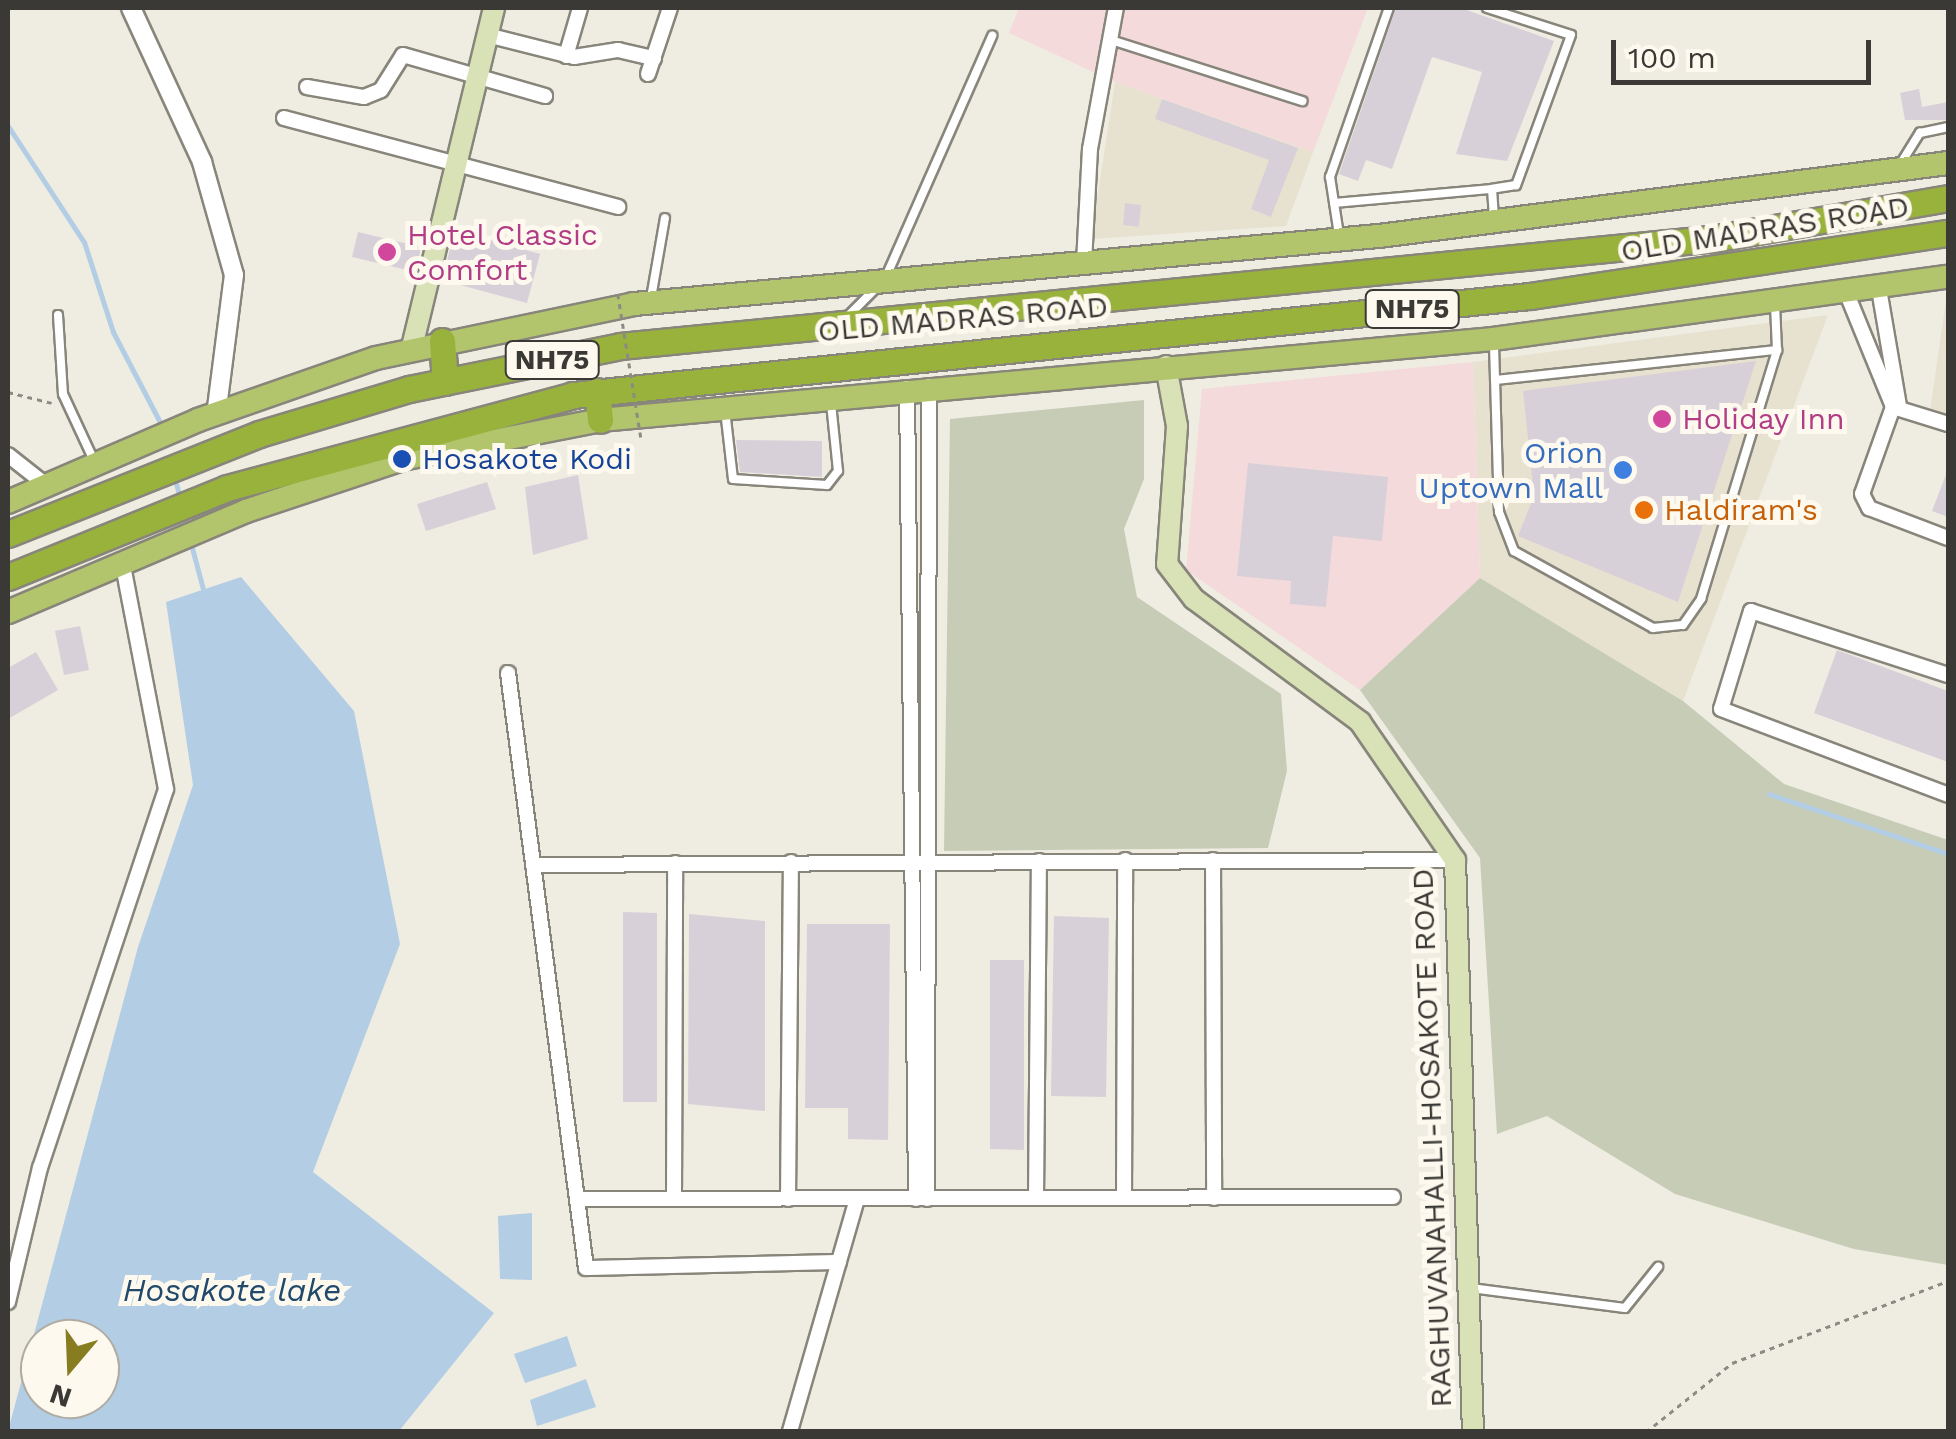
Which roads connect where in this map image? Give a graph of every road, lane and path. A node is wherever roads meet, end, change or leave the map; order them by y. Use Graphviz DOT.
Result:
graph roads {
  1 [pos="130,8"];
  2 [pos="494,8"];
  3 [pos="580,8"];
  4 [pos="670,8"];
  5 [pos="1116,8"];
  6 [pos="1388,8"];
  7 [pos="1488,8"];
  8 [pos="487,35"];
  9 [pos="992,36"];
  10 [pos="1108,38"];
  11 [pos="566,56"];
  12 [pos="654,58"];
  13 [pos="478,73"];
  14 [pos="648,74"];
  15 [pos="308,87"];
  16 [pos="545,96"];
  17 [pos="1302,101"];
  18 [pos="284,118"];
  19 [pos="1948,127"];
  20 [pos="456,162"];
  21 [pos="1948,163"];
  22 [pos="1898,172"];
  23 [pos="1492,189"];
  24 [pos="1948,198"];
  25 [pos="1334,203"];
  26 [pos="618,207"];
  27 [pos="665,218"];
  28 [pos="1495,223"];
  29 [pos="1948,233"];
  30 [pos="1340,240"];
  31 [pos="1084,263"];
  32 [pos="1948,277"];
  33 [pos="886,278"];
  34 [pos="1879,289"];
  35 [pos="618,294"];
  36 [pos="1847,294"];
  37 [pos="650,303"];
  38 [pos="1775,305"];
  39 [pos="58,315"];
  40 [pos="844,320"];
  41 [pos="1493,339"];
  42 [pos="442,341"];
  43 [pos="412,347"];
  44 [pos="1777,350"];
  45 [pos="1166,366"];
  46 [pos="1495,380"];
  47 [pos="444,382"];
  48 [pos="918,387"];
  49 [pos="8,392"];
  50 [pos="597,392"];
  51 [pos="830,394"];
  52 [pos="725,404"];
  53 [pos="1896,406"];
  54 [pos="68,407"];
  55 [pos="207,417"];
  56 [pos="600,420"];
  57 [pos="1948,424"];
  58 [pos="640,437"];
  59 [pos="8,455"];
  60 [pos="104,460"];
  61 [pos="46,485"];
  62 [pos="8,502"];
  63 [pos="8,534"];
  64 [pos="1948,538"];
  65 [pos="131,557"];
  66 [pos="8,576"];
  67 [pos="8,612"];
  68 [pos="508,673"];
  69 [pos="1948,675"];
  70 [pos="1948,795"];
  71 [pos="1125,860"];
  72 [pos="1213,860"];
  73 [pos="1455,860"];
  74 [pos="924,861"];
  75 [pos="1039,861"];
  76 [pos="791,862"];
  77 [pos="675,863"];
  78 [pos="534,865"];
  79 [pos="1393,1197"];
  80 [pos="1036,1198"];
  81 [pos="1124,1198"];
  82 [pos="1214,1198"];
  83 [pos="674,1199"];
  84 [pos="788,1199"];
  85 [pos="857,1199"];
  86 [pos="921,1199"];
  87 [pos="577,1200"];
  88 [pos="839,1262"];
  89 [pos="1658,1267"];
  90 [pos="1948,1281"];
  91 [pos="1470,1288"];
  92 [pos="8,1302"];
  93 [pos="790,1431"];
  94 [pos="1472,1432"];
  95 [pos="1646,1432"];
  1 -- 55 [label="street"];
  2 -- 8 [label="main road"];
  3 -- 11 [label="street"];
  4 -- 12 [label="street"];
  5 -- 10 [label="street"];
  6 -- 25 [label="lane"];
  7 -- 23 [label="lane"];
  8 -- 11 [label="street"];
  8 -- 13 [label="main road"];
  9 -- 33 [label="lane"];
  10 -- 17 [label="lane"];
  10 -- 31 [label="street"];
  11 -- 12 [label="street"];
  12 -- 14 [label="street"];
  13 -- 15 [label="street"];
  13 -- 16 [label="street"];
  13 -- 20 [label="main road"];
  18 -- 20 [label="street"];
  19 -- 22 [label="lane"];
  20 -- 26 [label="street"];
  20 -- 43 [label="main road"];
  21 -- 22 [label="main road"];
  22 -- 28 [label="main road"];
  23 -- 25 [label="lane"];
  23 -- 28 [label="lane"];
  24 -- 40 [label="highway, OLD MADRAS ROAD / NH75"];
  25 -- 30 [label="lane"];
  27 -- 37 [label="lane"];
  28 -- 30 [label="main road"];
  29 -- 50 [label="highway, OLD MADRAS ROAD / NH75"];
  30 -- 31 [label="main road"];
  31 -- 33 [label="main road"];
  32 -- 34 [label="main road"];
  33 -- 37 [label="main road"];
  33 -- 40 [label="lane"];
  34 -- 36 [label="main road"];
  34 -- 53 [label="street"];
  35 -- 58 [label="path, bridge"];
  36 -- 38 [label="main road"];
  36 -- 53 [label="street"];
  37 -- 42 [label="main road"];
  38 -- 41 [label="main road"];
  38 -- 44 [label="lane"];
  39 -- 54 [label="lane"];
  40 -- 47 [label="highway, OLD MADRAS ROAD / NH75"];
  41 -- 45 [label="main road"];
  41 -- 46 [label="lane"];
  42 -- 43 [label="main road"];
  42 -- 47 [label="highway"];
  43 -- 55 [label="main road"];
  44 -- 46 [label="lane"];
  44 -- 46 [label="lane"];
  45 -- 48 [label="main road"];
  45 -- 73 [label="main road, RAGHUVANAHALLI-HOSAKOTE ROAD"];
  47 -- 63 [label="highway, OLD MADRAS ROAD / NH75"];
  48 -- 51 [label="main road"];
  48 -- 74 [label="street"];
  48 -- 74 [label="street"];
  49 -- 54 [label="path"];
  50 -- 56 [label="highway"];
  50 -- 66 [label="highway, OLD MADRAS ROAD / NH75"];
  51 -- 52 [label="main road"];
  51 -- 52 [label="lane"];
  52 -- 56 [label="main road"];
  53 -- 57 [label="street"];
  53 -- 64 [label="street"];
  54 -- 60 [label="lane"];
  55 -- 60 [label="main road"];
  56 -- 65 [label="main road"];
  59 -- 61 [label="street"];
  60 -- 61 [label="main road"];
  61 -- 62 [label="main road"];
  65 -- 67 [label="main road"];
  65 -- 92 [label="street"];
  68 -- 78 [label="street"];
  69 -- 70 [label="street"];
  71 -- 72 [label="street"];
  71 -- 75 [label="street"];
  71 -- 81 [label="street"];
  72 -- 73 [label="street"];
  72 -- 82 [label="street"];
  73 -- 91 [label="main road, RAGHUVANAHALLI-HOSAKOTE ROAD"];
  74 -- 75 [label="street"];
  74 -- 76 [label="street"];
  74 -- 86 [label="street"];
  75 -- 80 [label="street"];
  76 -- 77 [label="street"];
  76 -- 84 [label="street"];
  77 -- 78 [label="street"];
  77 -- 83 [label="street"];
  78 -- 87 [label="street"];
  79 -- 82 [label="street"];
  80 -- 81 [label="street"];
  80 -- 86 [label="street"];
  81 -- 82 [label="street"];
  83 -- 84 [label="street"];
  83 -- 87 [label="street"];
  84 -- 85 [label="street"];
  85 -- 86 [label="street"];
  85 -- 88 [label="street"];
  87 -- 88 [label="street"];
  88 -- 93 [label="street"];
  89 -- 91 [label="lane"];
  90 -- 95 [label="path"];
  91 -- 94 [label="main road, RAGHUVANAHALLI-HOSAKOTE ROAD"];
}
